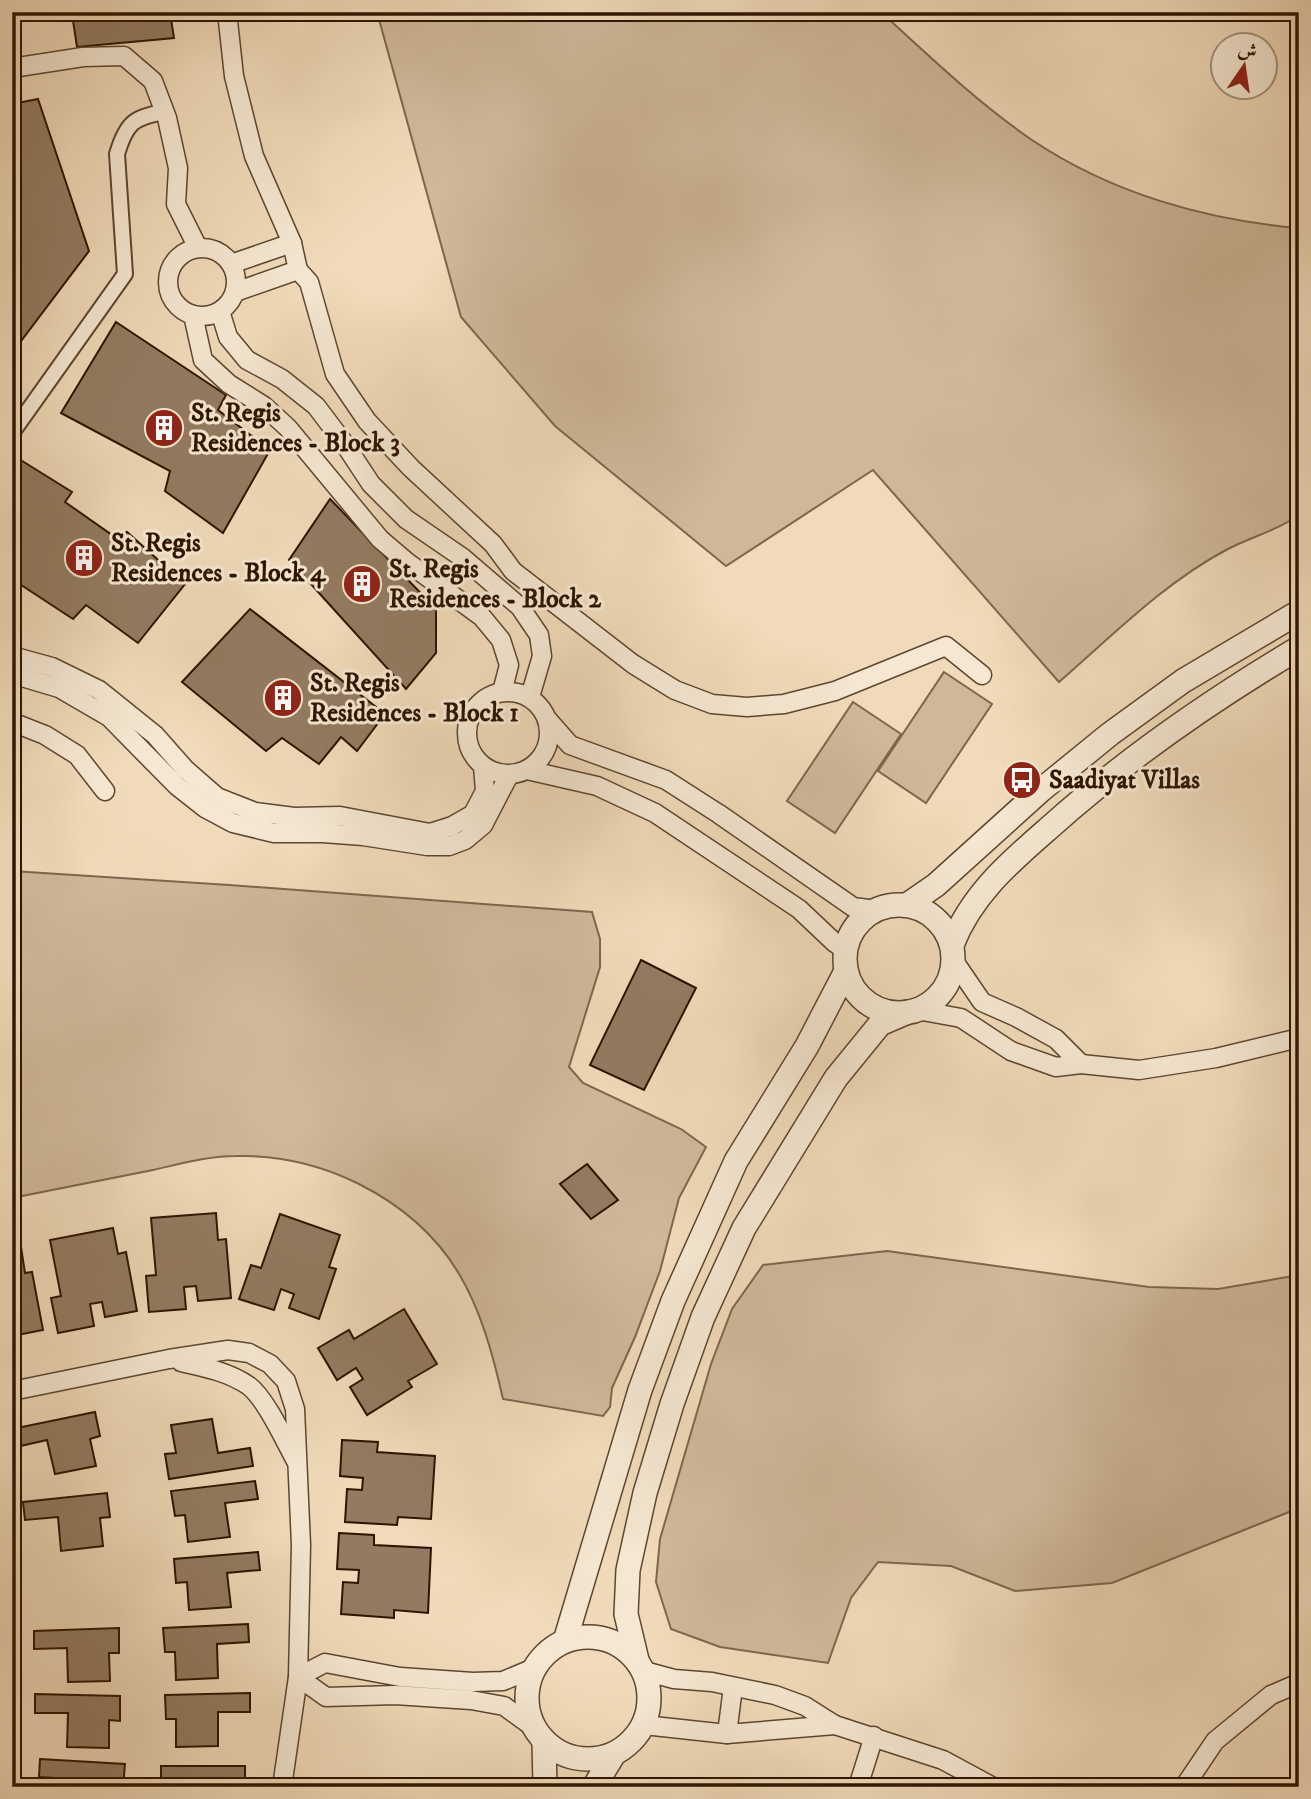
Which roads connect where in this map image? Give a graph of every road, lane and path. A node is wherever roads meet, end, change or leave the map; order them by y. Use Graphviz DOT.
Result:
graph roads {
  1 [pos="227,12"];
  2 [pos="12,68"];
  3 [pos="164,111"];
  4 [pos="292,243"];
  5 [pos="198,248"];
  6 [pos="231,264"];
  7 [pos="298,270"];
  8 [pos="235,292"];
  9 [pos="220,311"];
  10 [pos="193,315"];
  11 [pos="12,433"];
  12 [pos="1299,611"];
  13 [pos="1299,648"];
  14 [pos="12,656"];
  15 [pos="12,674"];
  16 [pos="982,675"];
  17 [pos="502,692"];
  18 [pos="530,697"];
  19 [pos="548,720"];
  20 [pos="12,722"];
  21 [pos="483,766"];
  22 [pos="527,770"];
  23 [pos="509,775"];
  24 [pos="105,791"];
  25 [pos="907,905"];
  26 [pos="876,910"];
  27 [pos="953,953"];
  28 [pos="846,961"];
  29 [pos="913,1011"];
  30 [pos="1299,1038"];
  31 [pos="1081,1064"];
  32 [pos="169,1359"];
  33 [pos="12,1391"];
  34 [pos="298,1464"];
  35 [pos="565,1641"];
  36 [pos="640,1665"];
  37 [pos="534,1668"];
  38 [pos="298,1677"];
  39 [pos="1299,1683"];
  40 [pos="733,1687"];
  41 [pos="644,1725"];
  42 [pos="835,1725"];
  43 [pos="539,1734"];
  44 [pos="727,1734"];
  45 [pos="874,1736"];
  46 [pos="614,1754"];
  47 [pos="282,1787"];
  48 [pos="545,1787"];
  49 [pos="594,1787"];
  50 [pos="858,1787"];
  51 [pos="993,1787"];
  52 [pos="1184,1787"];
  1 -- 4 [label="street"];
  2 -- 3 [label="street"];
  3 -- 5 [label="street"];
  3 -- 11 [label="street"];
  4 -- 6 [label="street"];
  4 -- 7 [label="street"];
  5 -- 6 [label="street"];
  5 -- 10 [label="street"];
  6 -- 8 [label="street"];
  7 -- 8 [label="street"];
  7 -- 16 [label="street"];
  8 -- 9 [label="street"];
  9 -- 10 [label="street"];
  9 -- 18 [label="street"];
  10 -- 17 [label="street"];
  12 -- 25 [label="street"];
  13 -- 27 [label="street"];
  14 -- 21 [label="street"];
  15 -- 23 [label="street"];
  17 -- 18 [label="street"];
  17 -- 21 [label="street"];
  18 -- 19 [label="street"];
  19 -- 22 [label="street"];
  19 -- 26 [label="street"];
  20 -- 24 [label="street"];
  21 -- 23 [label="street"];
  22 -- 23 [label="street"];
  22 -- 28 [label="street"];
  25 -- 26 [label="street"];
  25 -- 27 [label="street"];
  26 -- 28 [label="street"];
  27 -- 29 [label="street"];
  27 -- 31 [label="street"];
  28 -- 29 [label="street"];
  28 -- 35 [label="street"];
  29 -- 31 [label="street"];
  29 -- 36 [label="street"];
  30 -- 31 [label="street"];
  32 -- 33 [label="street"];
  32 -- 34 [label="street"];
  32 -- 34 [label="street"];
  34 -- 38 [label="street"];
  35 -- 36 [label="street"];
  35 -- 37 [label="street"];
  36 -- 40 [label="street"];
  36 -- 41 [label="street"];
  37 -- 38 [label="street"];
  37 -- 43 [label="street"];
  38 -- 43 [label="street"];
  38 -- 47 [label="street"];
  39 -- 52 [label="street"];
  40 -- 42 [label="street"];
  40 -- 44 [label="street"];
  41 -- 44 [label="street"];
  41 -- 46 [label="street"];
  42 -- 44 [label="street"];
  42 -- 45 [label="street"];
  43 -- 46 [label="street"];
  43 -- 48 [label="street"];
  45 -- 50 [label="street"];
  45 -- 51 [label="street"];
  46 -- 49 [label="street"];
}
